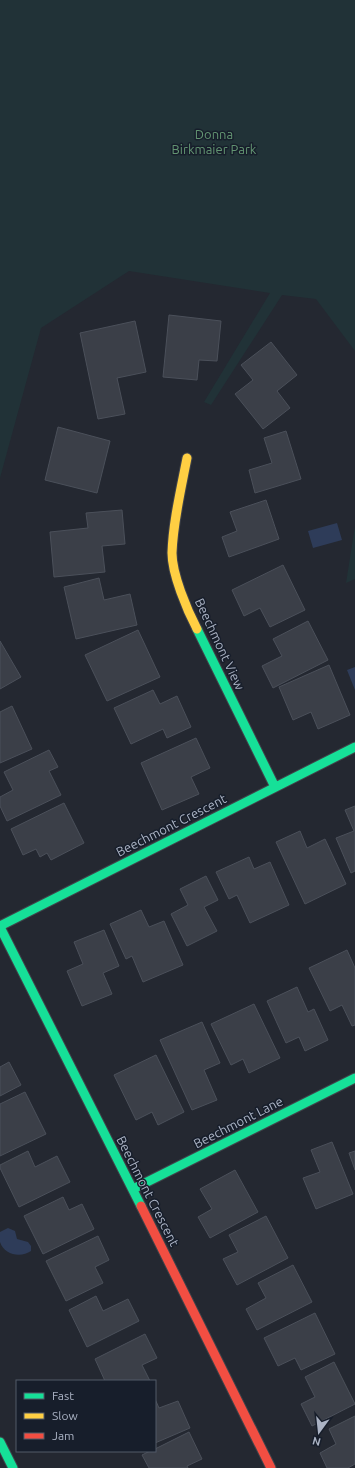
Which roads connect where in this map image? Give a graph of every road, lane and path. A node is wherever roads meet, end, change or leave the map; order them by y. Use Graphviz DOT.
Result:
graph roads {
  1 [pos="187,458"];
  2 [pos="355,747"];
  3 [pos="275,787"];
  4 [pos="0,927"];
  5 [pos="355,1078"];
  6 [pos="133,1189"];
  7 [pos="0,1442"];
  8 [pos="13,1468"];
  9 [pos="271,1468"];
  1 -- 3 [label="street, Beechmont View"];
  2 -- 3 [label="street, Beechmont Crescent"];
  3 -- 4 [label="street, Beechmont Crescent"];
  4 -- 6 [label="street, Beechmont Crescent"];
  5 -- 6 [label="street, Beechmont Lane"];
  6 -- 9 [label="street, Beechmont Crescent"];
  7 -- 8 [label="street"];
}
